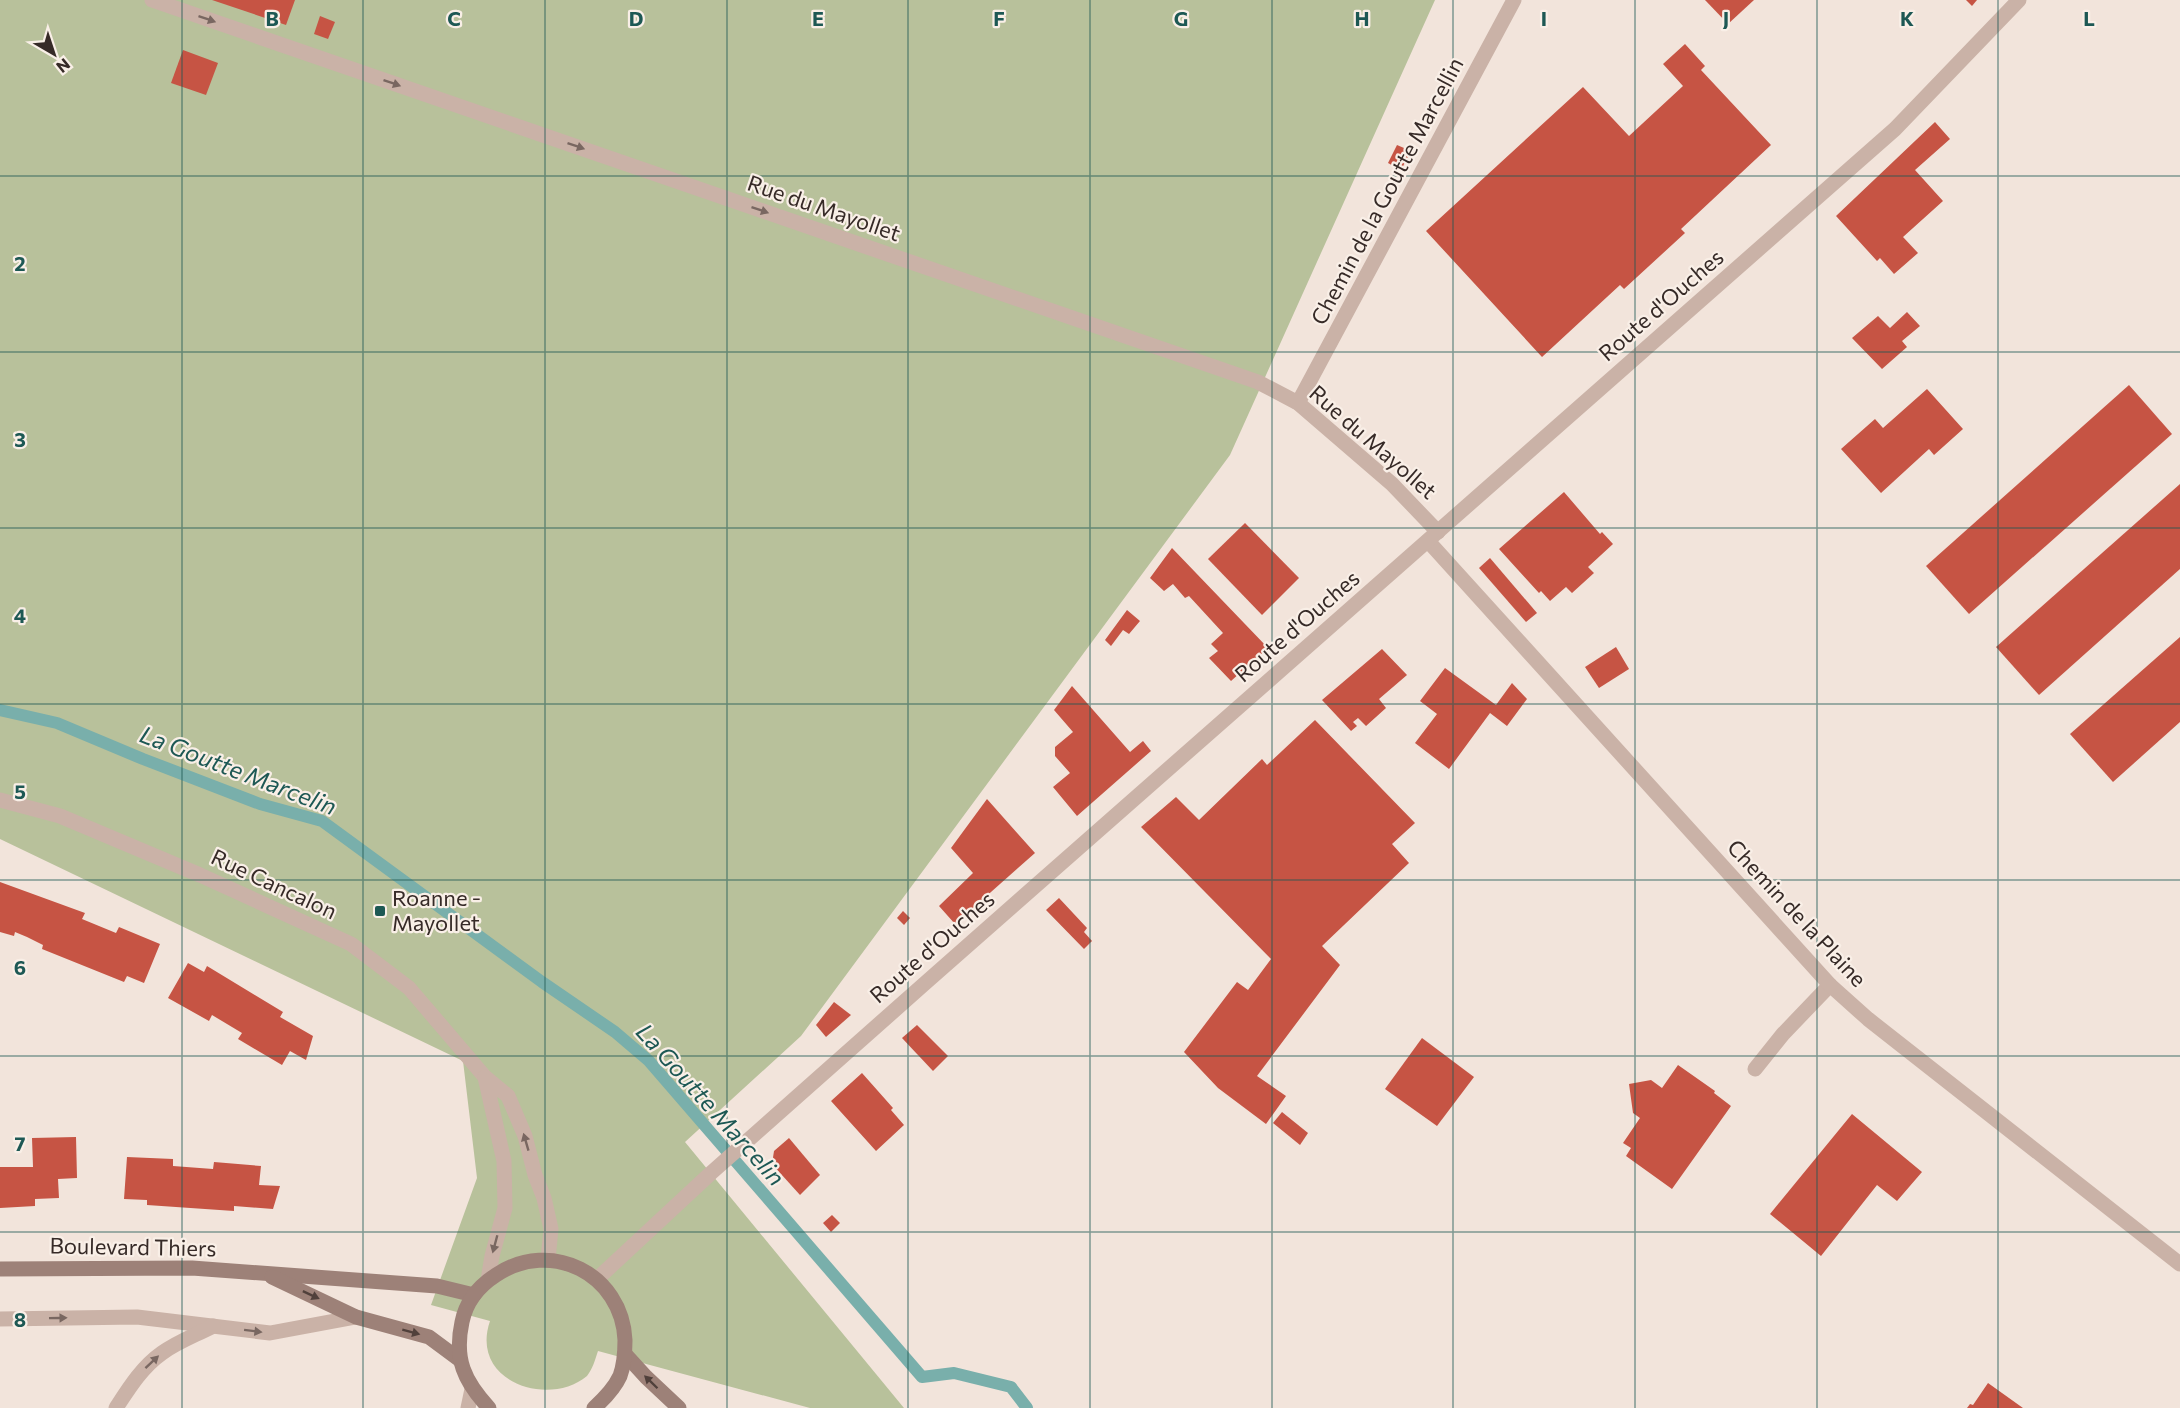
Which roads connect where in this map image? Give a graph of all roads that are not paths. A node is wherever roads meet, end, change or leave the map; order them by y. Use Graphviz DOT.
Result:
graph roads {
  1 [pos="152,0"];
  2 [pos="1514,0"];
  3 [pos="2019,0"];
  4 [pos="1298,403"];
  5 [pos="1433,536"];
  6 [pos="0,800"];
  7 [pos="1830,985"];
  8 [pos="1755,1069"];
  9 [pos="484,1077"];
  10 [pos="548,1260"];
  11 [pos="2180,1264"];
  12 [pos="0,1269"];
  13 [pos="266,1274"];
  14 [pos="597,1279"];
  15 [pos="488,1280"];
  16 [pos="474,1294"];
  17 [pos="356,1317"];
  18 [pos="0,1319"];
  19 [pos="213,1326"];
  20 [pos="625,1354"];
  21 [pos="460,1360"];
  22 [pos="472,1389"];
  23 [pos="116,1408"];
  24 [pos="468,1408"];
  25 [pos="489,1408"];
  26 [pos="594,1408"];
  27 [pos="679,1408"];
  1 -- 4 [label="street, Rue du Mayollet, one-way"];
  2 -- 4 [label="street, Chemin de la Goutte Marcellin"];
  3 -- 5 [label="street, Route d'Ouches"];
  4 -- 5 [label="street, Rue du Mayollet"];
  5 -- 7 [label="street, Chemin de la Plaine"];
  5 -- 14 [label="street, Route d'Ouches"];
  6 -- 9 [label="street, Rue Cancalon"];
  7 -- 8 [label="street"];
  7 -- 11 [label="street, Chemin de la Plaine"];
  10 -- 9 [label="street, Rue Cancalon, one-way"];
  9 -- 15 [label="street, Rue Cancalon, one-way"];
  10 -- 14 [label="main road"];
  10 -- 15 [label="main road"];
  12 -- 13 [label="main road, Boulevard Thiers"];
  13 -- 16 [label="main road, Boulevard Thiers"];
  13 -- 17 [label="main road, Boulevard Thiers, one-way"];
  14 -- 20 [label="main road"];
  15 -- 16 [label="main road"];
  16 -- 21 [label="main road"];
  19 -- 17 [label="street, one-way"];
  17 -- 21 [label="main road, Boulevard Thiers, one-way"];
  18 -- 19 [label="street, one-way"];
  23 -- 19 [label="street, one-way"];
  20 -- 26 [label="main road"];
  27 -- 20 [label="main road, one-way"];
  21 -- 22 [label="main road"];
  22 -- 24 [label="street"];
  22 -- 25 [label="main road"];
}
